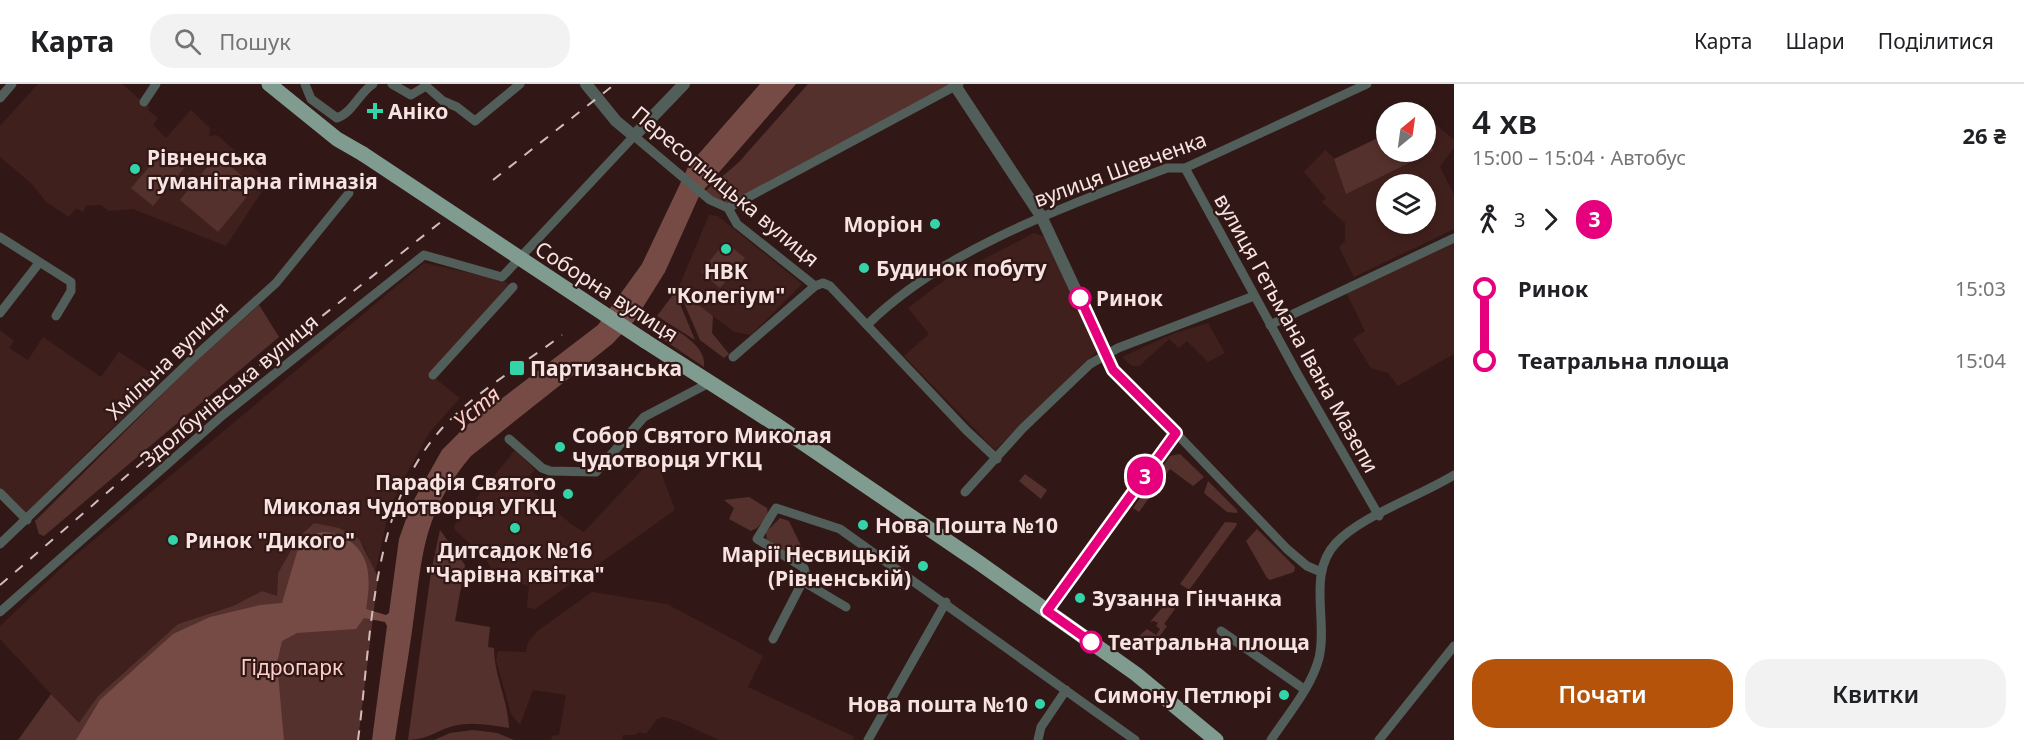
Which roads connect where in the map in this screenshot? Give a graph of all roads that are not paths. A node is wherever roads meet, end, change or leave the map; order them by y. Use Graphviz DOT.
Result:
graph roads {
  1 [pos="12,84"];
  2 [pos="156,84"];
  3 [pos="269,84"];
  4 [pos="305,84"];
  5 [pos="373,84"];
  6 [pos="392,84"];
  7 [pos="520,84"];
  8 [pos="586,84"];
  9 [pos="684,84"];
  10 [pos="1366,84"];
  11 [pos="956,85"];
  12 [pos="286,90"];
  13 [pos="0,98"];
  14 [pos="144,102"];
  15 [pos="634,136"];
  16 [pos="1185,168"];
  17 [pos="349,193"];
  18 [pos="728,208"];
  19 [pos="1041,216"];
  20 [pos="0,237"];
  21 [pos="1454,238"];
  22 [pos="39,263"];
  23 [pos="815,286"];
  24 [pos="513,287"];
  25 [pos="1254,296"];
  26 [pos="0,313"];
  27 [pos="56,316"];
  28 [pos="867,325"];
  29 [pos="1270,325"];
  30 [pos="1105,355"];
  31 [pos="733,357"];
  32 [pos="433,375"];
  33 [pos="709,383"];
  34 [pos="1176,433"];
  35 [pos="509,439"];
  36 [pos="997,459"];
  37 [pos="1454,475"];
  38 [pos="965,492"];
  39 [pos="0,493"];
  40 [pos="1378,516"];
  41 [pos="27,520"];
  42 [pos="0,544"];
  43 [pos="1321,572"];
  44 [pos="804,582"];
  45 [pos="946,603"];
  46 [pos="846,606"];
  47 [pos="1047,611"];
  48 [pos="0,612"];
  49 [pos="1221,631"];
  50 [pos="773,639"];
  51 [pos="1454,646"];
  52 [pos="1304,689"];
  53 [pos="1066,690"];
  54 [pos="868,740"];
  55 [pos="1038,740"];
  56 [pos="1135,740"];
  57 [pos="1216,740"];
  58 [pos="1271,740"];
  59 [pos="1379,740"];
  1 -- 13 [label="street"];
  2 -- 14 [label="street"];
  3 -- 12 [label="main road, Соборна вулиця"];
  4 -- 5 [label="street"];
  6 -- 7 [label="street"];
  8 -- 15 [label="street, Пересопницька вулиця"];
  9 -- 15 [label="street"];
  10 -- 16 [label="street, вулиця Шевченка"];
  11 -- 18 [label="street"];
  11 -- 19 [label="street"];
  12 -- 33 [label="main road, Соборна вулиця, bridge"];
  15 -- 18 [label="street, Пересопницька вулиця"];
  15 -- 48 [label="street, Здолбунівська вулиця"];
  16 -- 19 [label="street, вулиця Шевченка"];
  16 -- 25 [label="street, вулиця Гетьмана Івана Мазепи"];
  17 -- 41 [label="street, Хмільна вулиця"];
  18 -- 23 [label="street, Пересопницька вулиця"];
  19 -- 28 [label="street, вулиця Шевченка"];
  19 -- 30 [label="street"];
  20 -- 22 [label="street"];
  21 -- 29 [label="street"];
  22 -- 26 [label="street"];
  22 -- 27 [label="street"];
  23 -- 28 [label="street, Пересопницька вулиця"];
  23 -- 31 [label="street"];
  24 -- 32 [label="street"];
  25 -- 29 [label="street, вулиця Гетьмана Івана Мазепи"];
  25 -- 30 [label="street"];
  28 -- 36 [label="street, Пересопницька вулиця"];
  29 -- 40 [label="street, вулиця Гетьмана Івана Мазепи"];
  30 -- 34 [label="street"];
  30 -- 36 [label="street"];
  33 -- 35 [label="street"];
  33 -- 47 [label="main road, Соборна вулиця"];
  34 -- 43 [label="street"];
  34 -- 47 [label="street"];
  36 -- 38 [label="street"];
  37 -- 40 [label="street"];
  39 -- 41 [label="street"];
  40 -- 43 [label="street"];
  41 -- 42 [label="street, Хмільна вулиця"];
  43 -- 52 [label="street"];
  44 -- 45 [label="street"];
  44 -- 46 [label="street"];
  44 -- 50 [label="street"];
  45 -- 53 [label="street"];
  45 -- 54 [label="street"];
  47 -- 57 [label="main road, Соборна вулиця"];
  49 -- 52 [label="street"];
  51 -- 59 [label="street"];
  52 -- 58 [label="street"];
  53 -- 55 [label="street"];
  53 -- 56 [label="street"];
}
